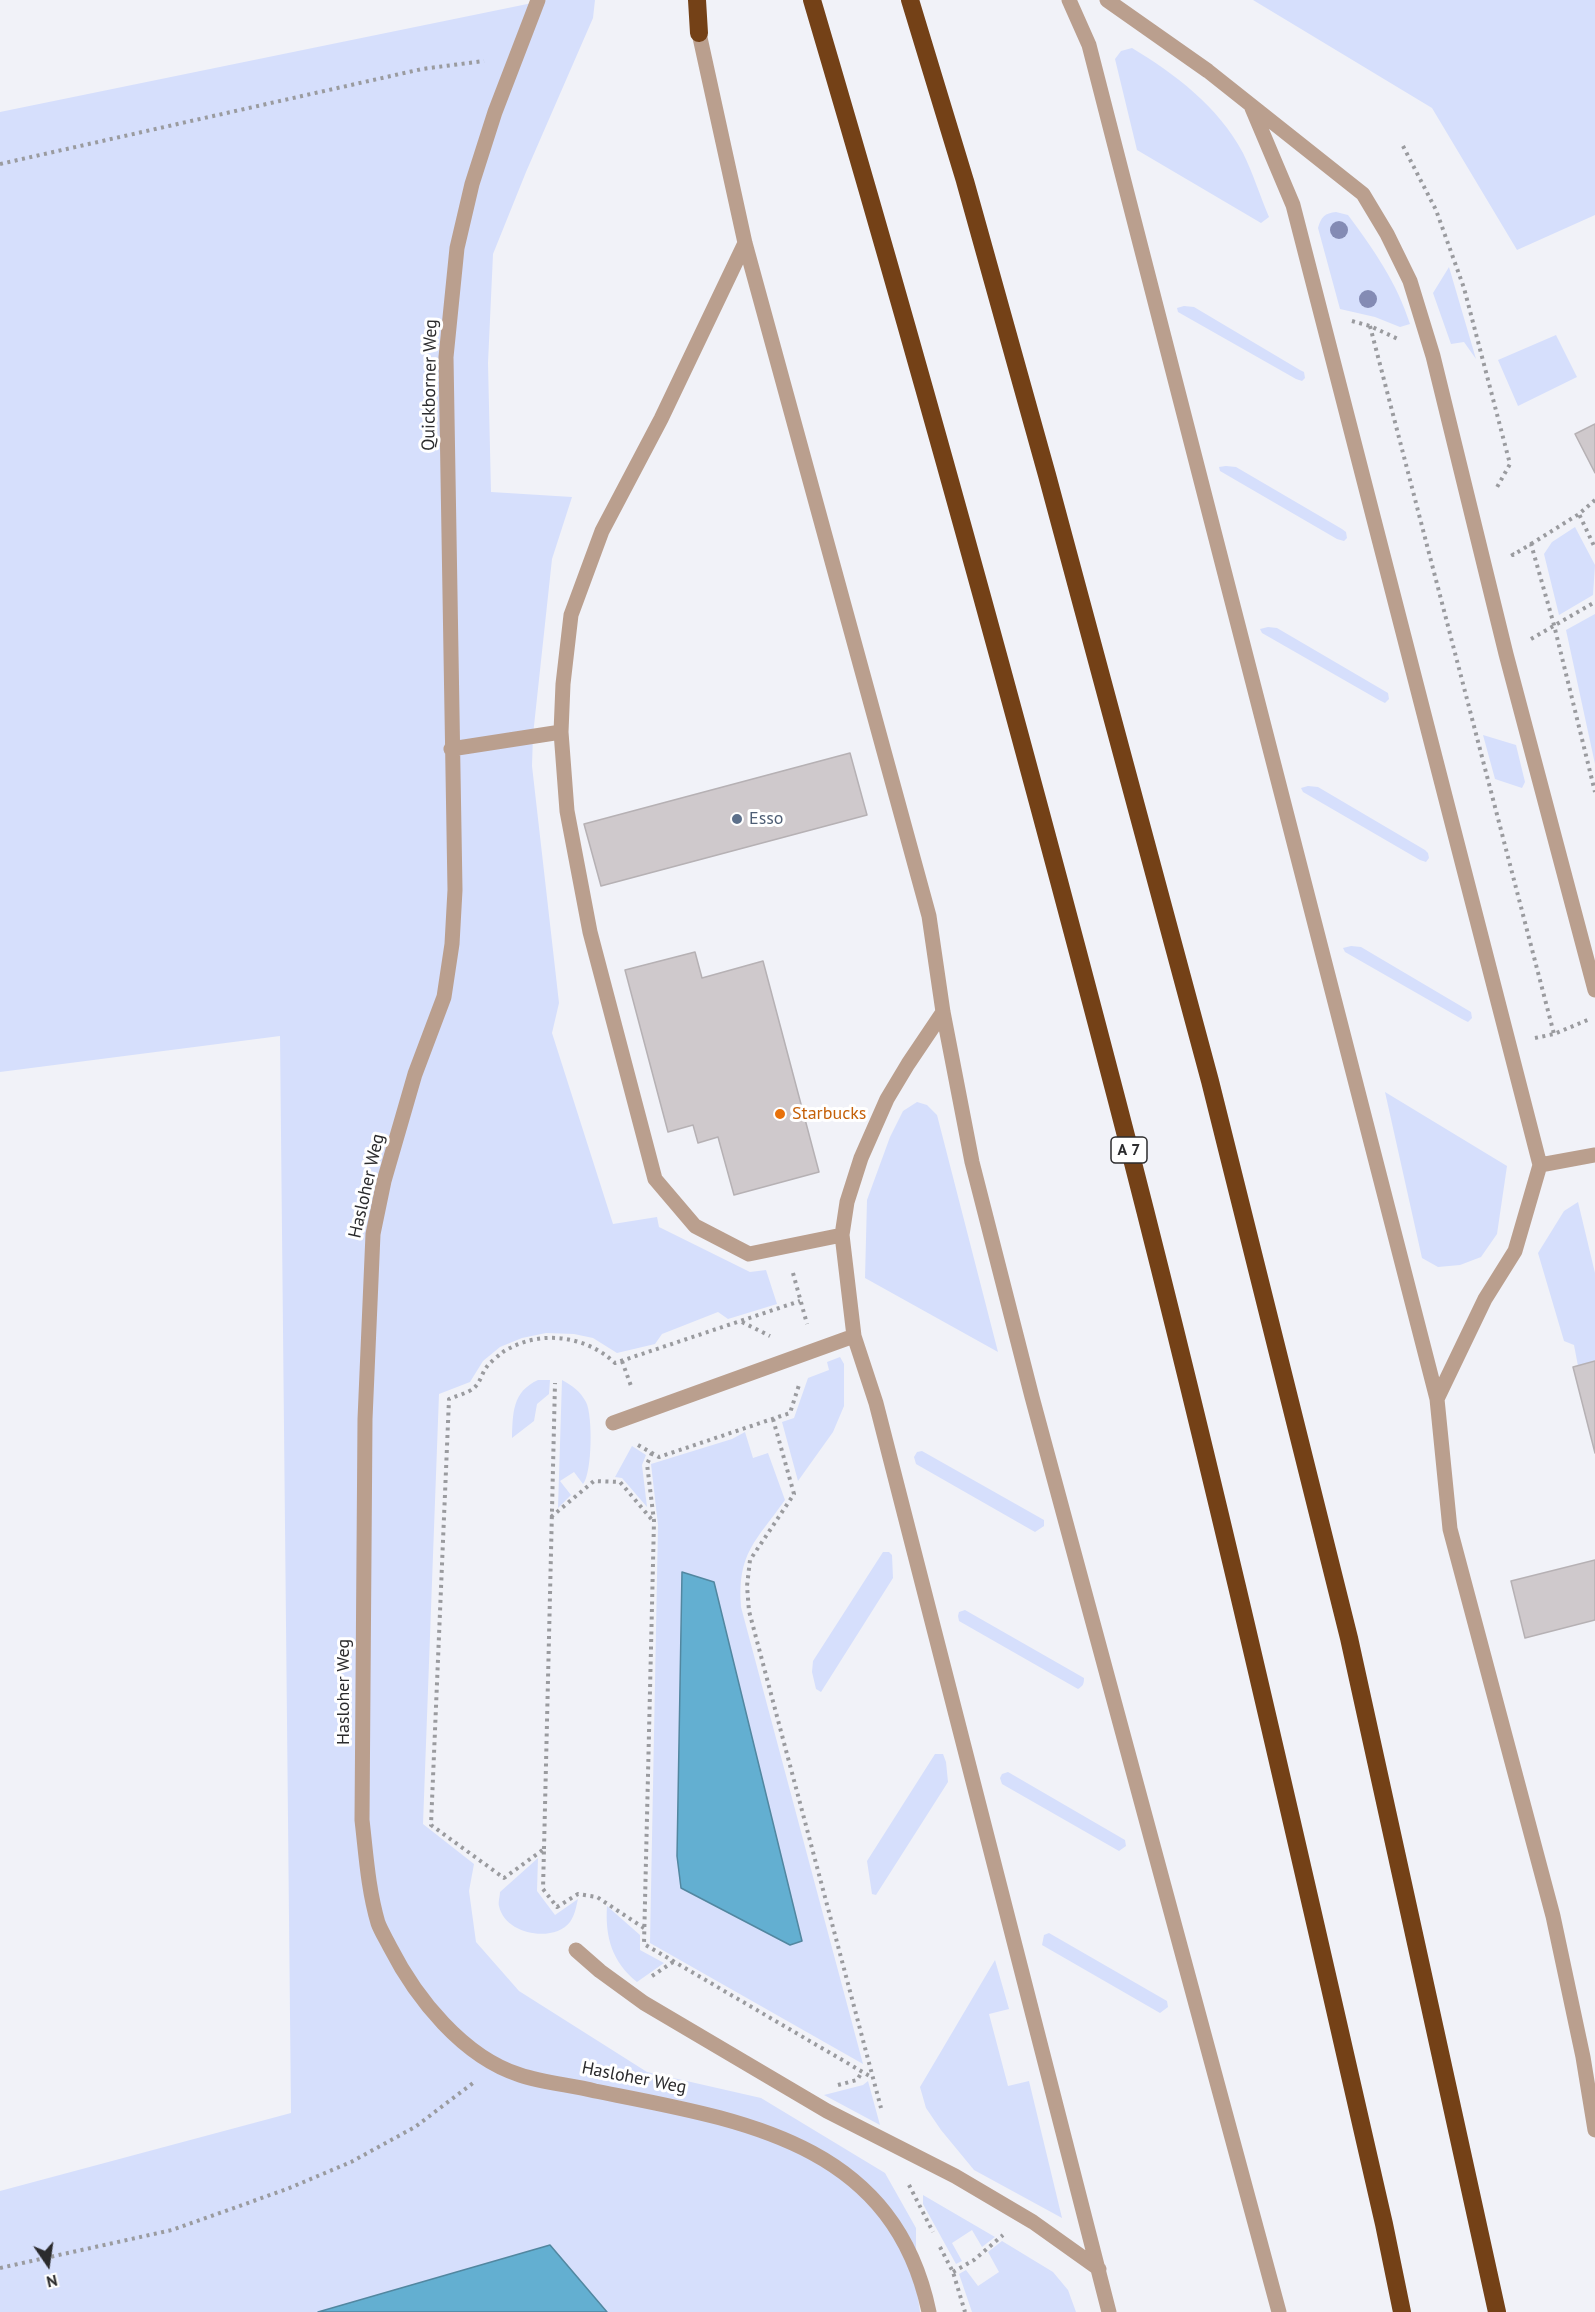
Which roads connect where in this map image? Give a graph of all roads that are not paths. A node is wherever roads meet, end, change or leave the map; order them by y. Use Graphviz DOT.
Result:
graph roads {
  1 [pos="538,0"];
  2 [pos="697,0"];
  3 [pos="812,0"];
  4 [pos="910,0"];
  5 [pos="1069,0"];
  6 [pos="1107,0"];
  7 [pos="699,33"];
  8 [pos="1252,108"];
  9 [pos="746,243"];
  10 [pos="561,732"];
  11 [pos="451,749"];
  12 [pos="1595,990"];
  13 [pos="943,1012"];
  14 [pos="1595,1155"];
  15 [pos="1540,1165"];
  16 [pos="842,1235"];
  17 [pos="854,1336"];
  18 [pos="1437,1400"];
  19 [pos="613,1424"];
  20 [pos="576,1950"];
  21 [pos="1595,2130"];
  22 [pos="1098,2268"];
  23 [pos="929,2312"];
  24 [pos="1109,2312"];
  25 [pos="1279,2312"];
  26 [pos="1402,2312"];
  27 [pos="1497,2312"];
  1 -- 11 [label="street, Quickborner Weg"];
  2 -- 7 [label="highway"];
  3 -- 26 [label="highway, A 7"];
  4 -- 27 [label="highway"];
  5 -- 18 [label="street"];
  6 -- 8 [label="street"];
  7 -- 9 [label="street"];
  8 -- 12 [label="street"];
  8 -- 15 [label="street"];
  9 -- 10 [label="street"];
  9 -- 13 [label="street"];
  10 -- 11 [label="street"];
  10 -- 16 [label="street"];
  11 -- 23 [label="street, Hasloher Weg"];
  13 -- 16 [label="street"];
  13 -- 25 [label="street"];
  14 -- 15 [label="street"];
  15 -- 18 [label="street"];
  16 -- 17 [label="street"];
  17 -- 19 [label="street"];
  17 -- 22 [label="street"];
  18 -- 21 [label="street"];
  20 -- 22 [label="street"];
  22 -- 24 [label="street"];
}
